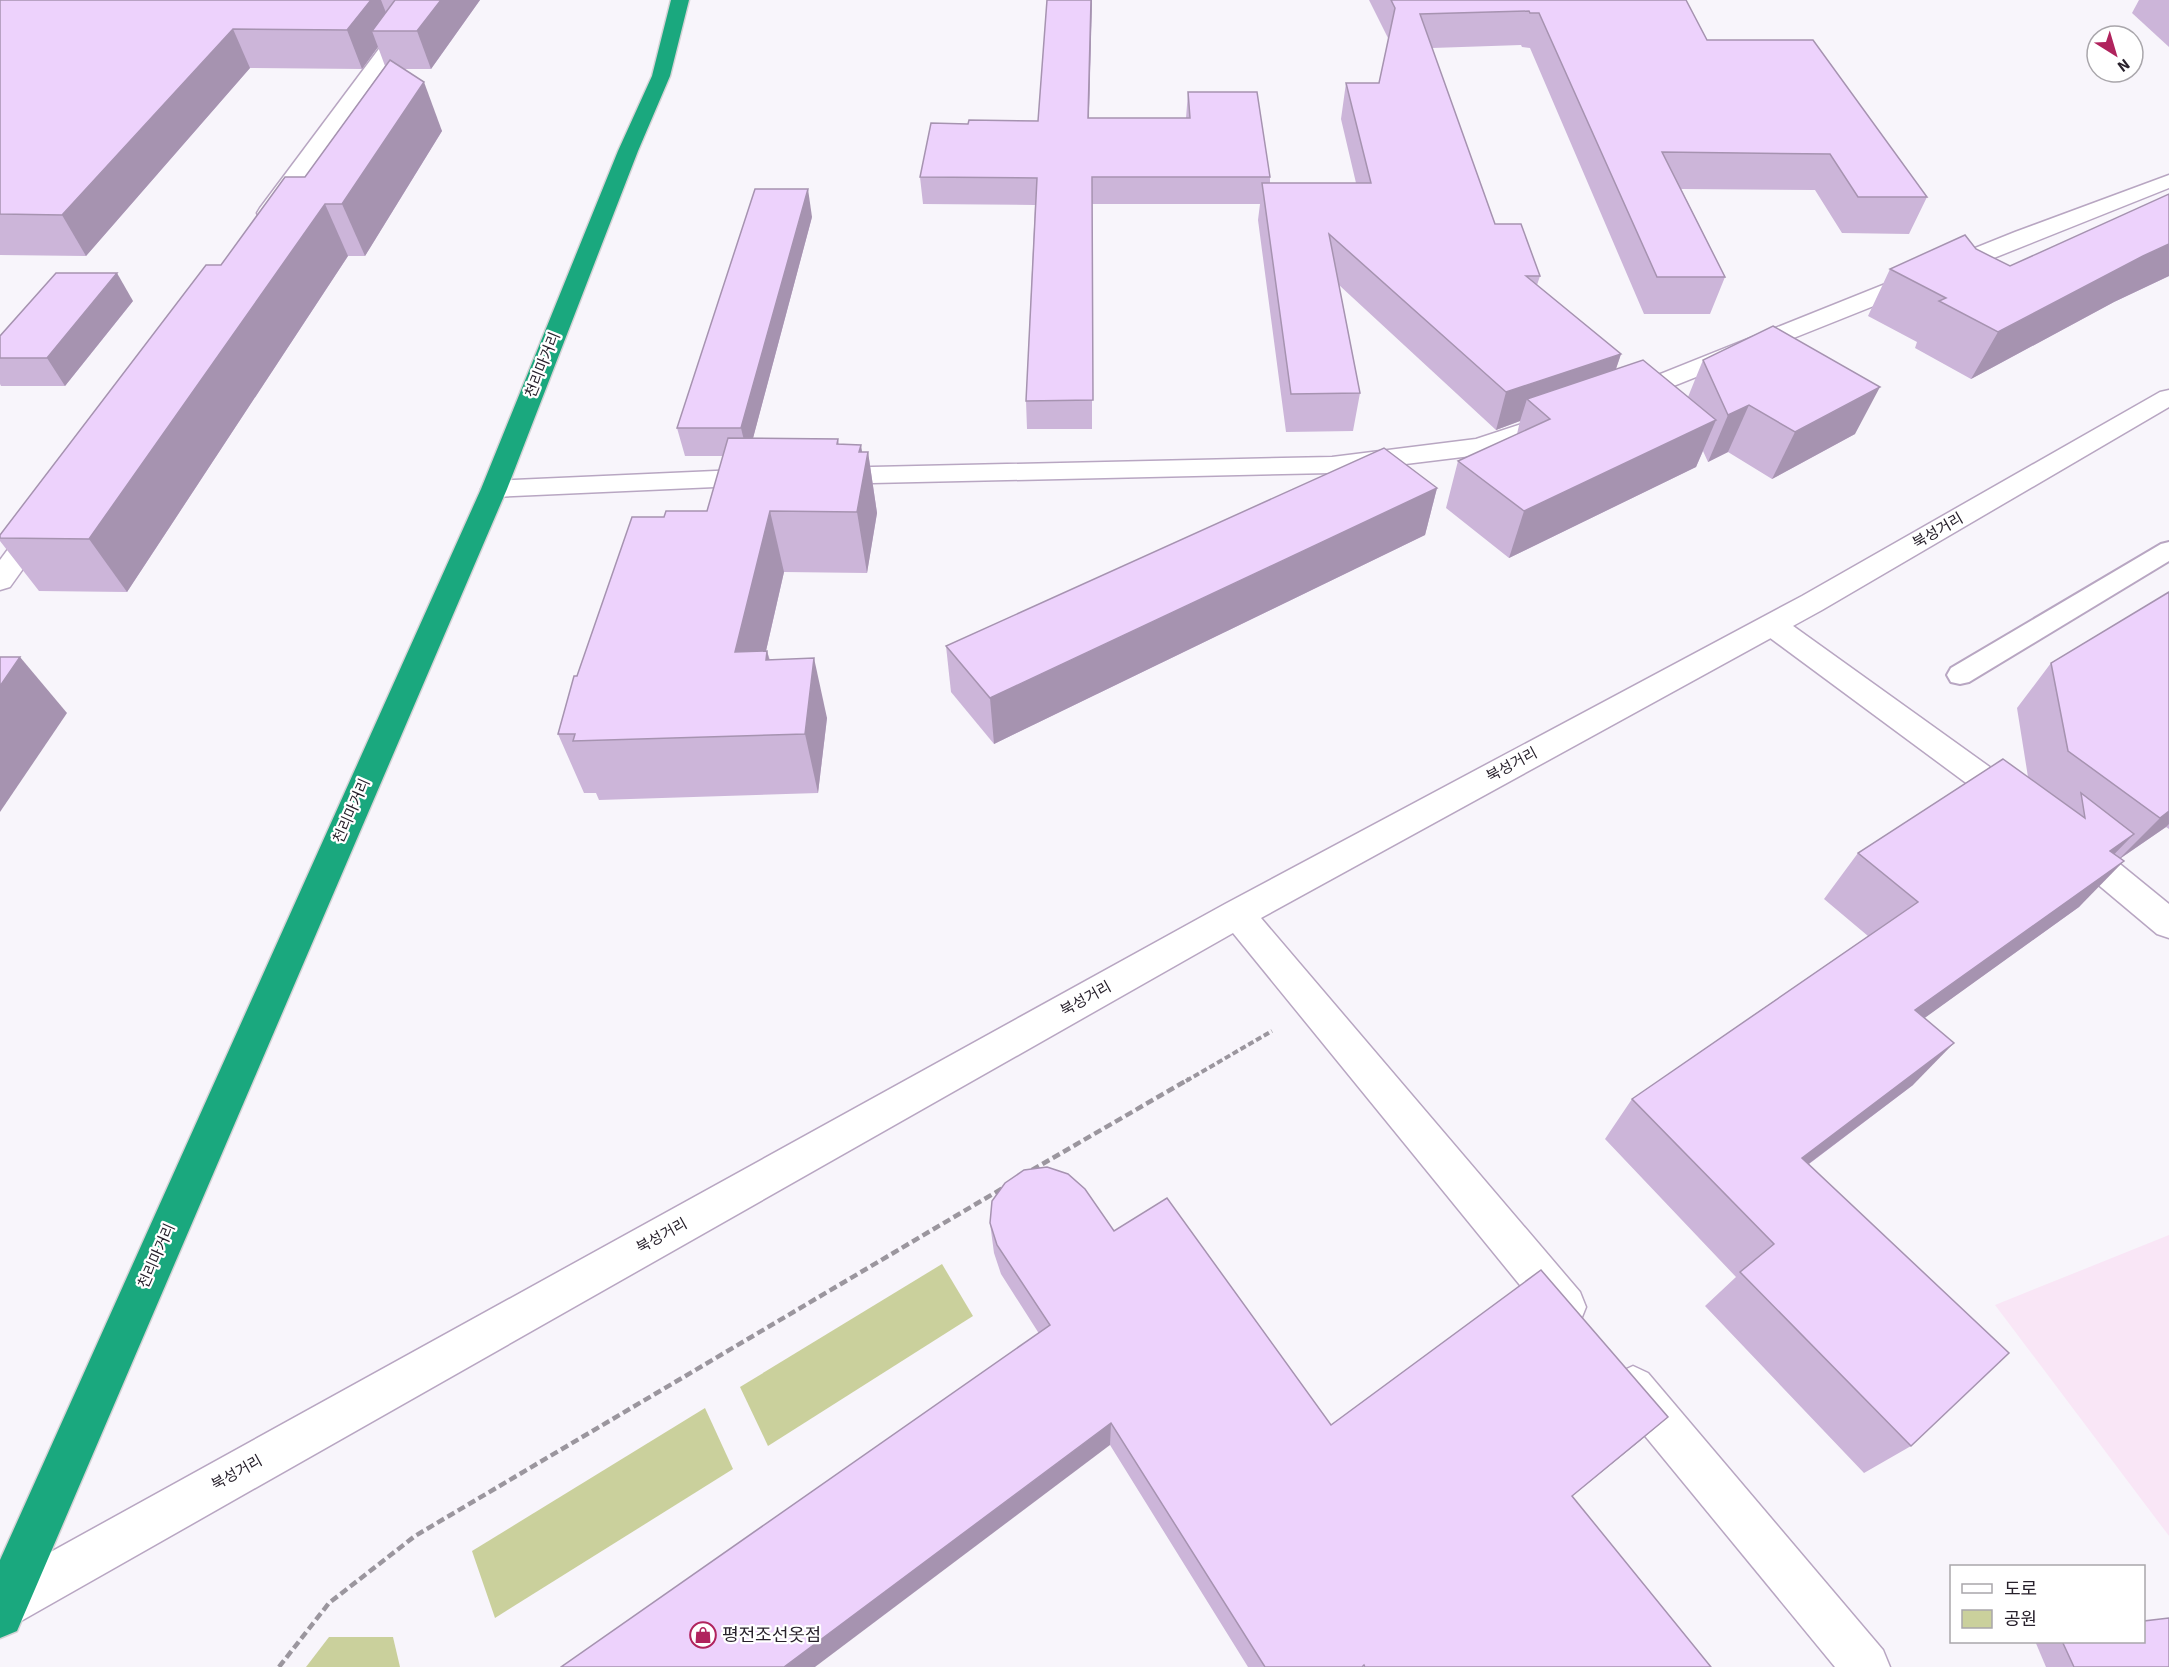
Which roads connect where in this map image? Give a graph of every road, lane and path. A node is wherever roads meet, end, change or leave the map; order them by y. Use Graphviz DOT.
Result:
graph roads {
  1 [pos="680,0"];
  2 [pos="386,21"];
  3 [pos="2169,181"];
  4 [pos="254,233"];
  5 [pos="2169,397"];
  6 [pos="494,489"];
  7 [pos="56,503"];
  8 [pos="2169,550"];
  9 [pos="0,580"];
  10 [pos="1772,625"];
  11 [pos="1960,675"];
  12 [pos="1237,914"];
  13 [pos="2169,924"];
  14 [pos="1314,1006"];
  15 [pos="1027,1173"];
  16 [pos="1007,1185"];
  17 [pos="2,1609"];
  18 [pos="279,1667"];
  19 [pos="1866,1667"];
  1 -- 6 [label="highway, 천리마거리"];
  2 -- 4 [label="street"];
  3 -- 6 [label="street"];
  5 -- 10 [label="street, 북성거리"];
  6 -- 17 [label="highway, 천리마거리"];
  7 -- 9 [label="street"];
  8 -- 11 [label="lane"];
  10 -- 12 [label="street, 북성거리"];
  10 -- 13 [label="street"];
  12 -- 14 [label="street"];
  12 -- 17 [label="street, 북성거리"];
  14 -- 15 [label="path"];
  14 -- 19 [label="street"];
  16 -- 18 [label="path"];
}
